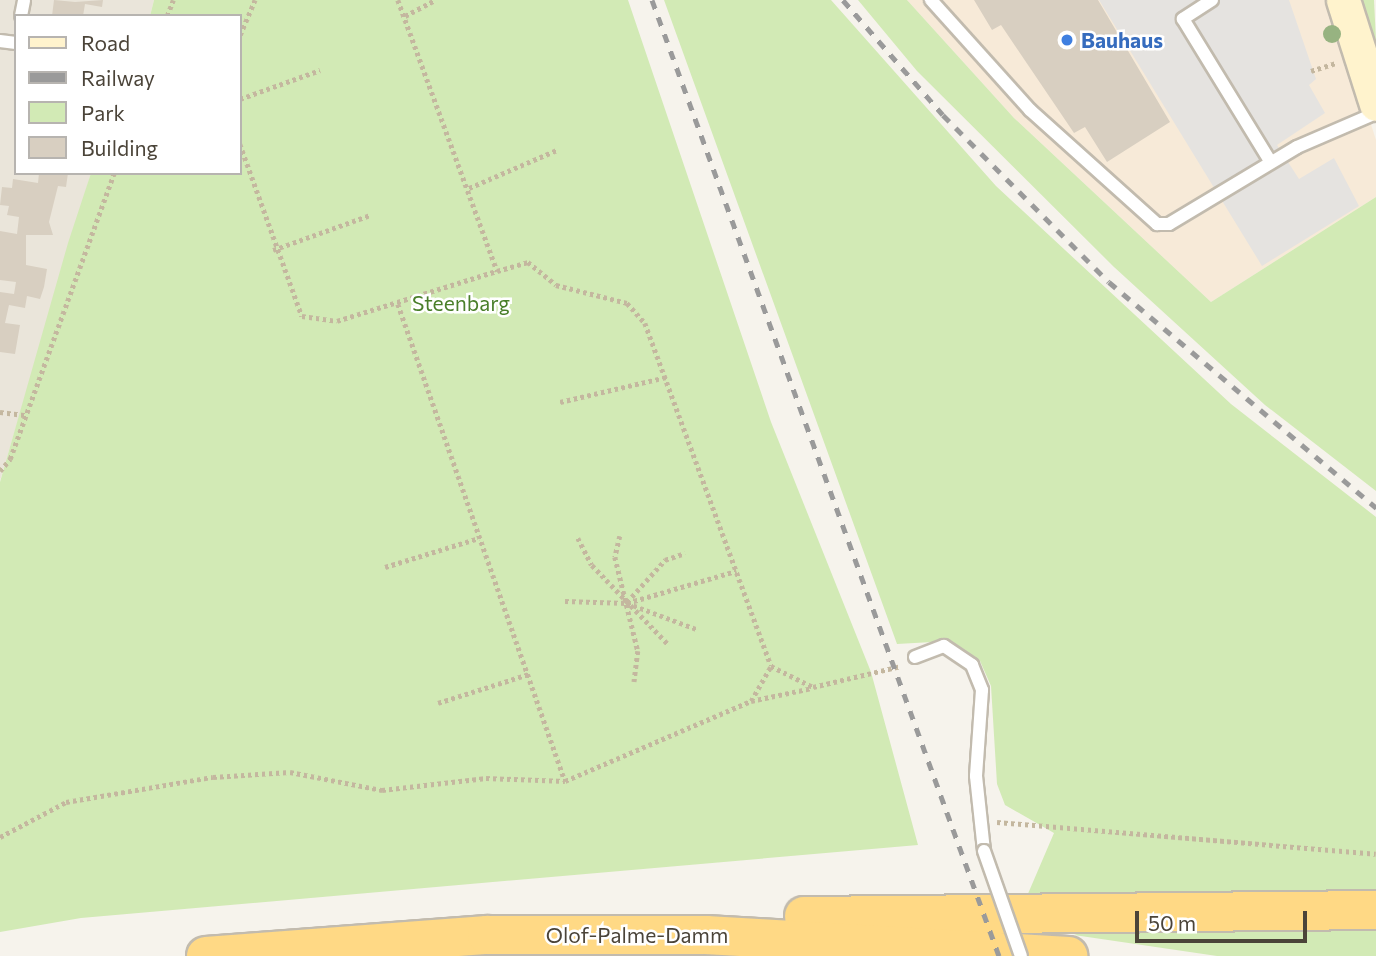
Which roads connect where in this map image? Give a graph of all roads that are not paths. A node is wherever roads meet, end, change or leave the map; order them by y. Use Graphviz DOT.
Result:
graph roads {
  1 [pos="931,0"];
  2 [pos="1212,0"];
  3 [pos="1343,0"];
  4 [pos="1376,104"];
  5 [pos="1376,113"];
  6 [pos="1270,161"];
  7 [pos="915,657"];
  8 [pos="1376,910"];
  9 [pos="706,935"];
  10 [pos="206,956"];
  11 [pos="1021,956"];
  12 [pos="1068,956"];
  1 -- 6 [label="lane"];
  2 -- 6 [label="lane"];
  3 -- 4 [label="main road"];
  5 -- 6 [label="lane"];
  7 -- 11 [label="lane, bridge"];
  8 -- 9 [label="highway"];
  9 -- 10 [label="highway, Olof-Palme-Damm"];
  9 -- 12 [label="highway, Olof-Palme-Damm"];
}
